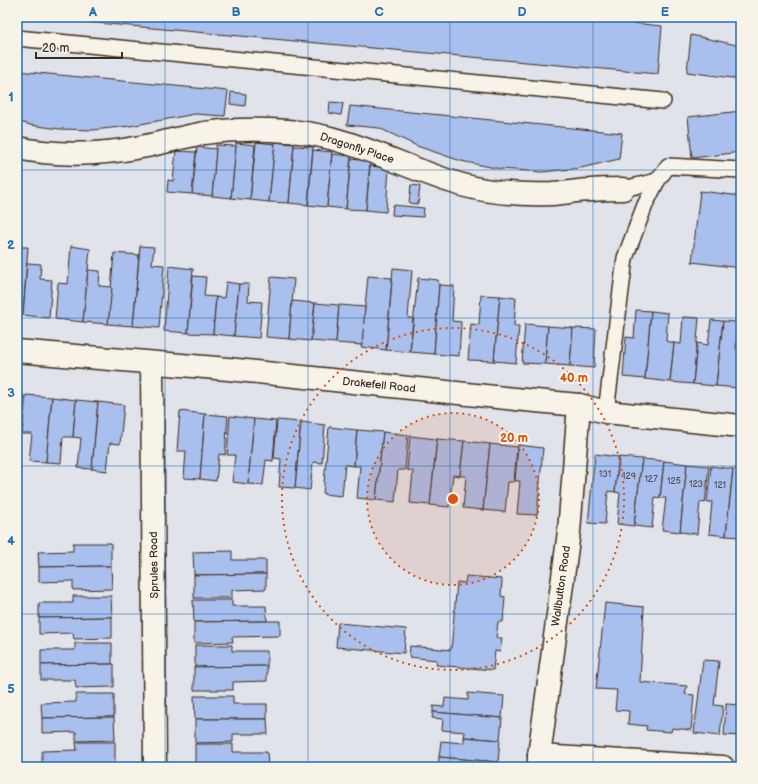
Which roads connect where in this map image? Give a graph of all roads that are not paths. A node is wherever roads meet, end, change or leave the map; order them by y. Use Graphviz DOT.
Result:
graph roads {
  1 [pos="17,38"];
  2 [pos="663,100"];
  3 [pos="17,148"];
  4 [pos="741,170"];
  5 [pos="657,181"];
  6 [pos="623,189"];
  7 [pos="17,351"];
  8 [pos="152,362"];
  9 [pos="579,405"];
  10 [pos="606,412"];
  11 [pos="741,426"];
  12 [pos="539,761"];
  13 [pos="155,767"];
  14 [pos="723,767"];
  1 -- 2 [label="lane"];
  3 -- 6 [label="street, Dragonfly Place"];
  4 -- 5 [label="lane"];
  5 -- 6 [label="lane"];
  5 -- 10 [label="lane"];
  7 -- 8 [label="street, Drakefell Road"];
  8 -- 9 [label="street, Drakefell Road"];
  8 -- 13 [label="street, Sprules Road"];
  9 -- 10 [label="street, Drakefell Road"];
  9 -- 12 [label="street, Wallbutton Road"];
  10 -- 11 [label="street, Drakefell Road"];
  12 -- 14 [label="street"];
}
